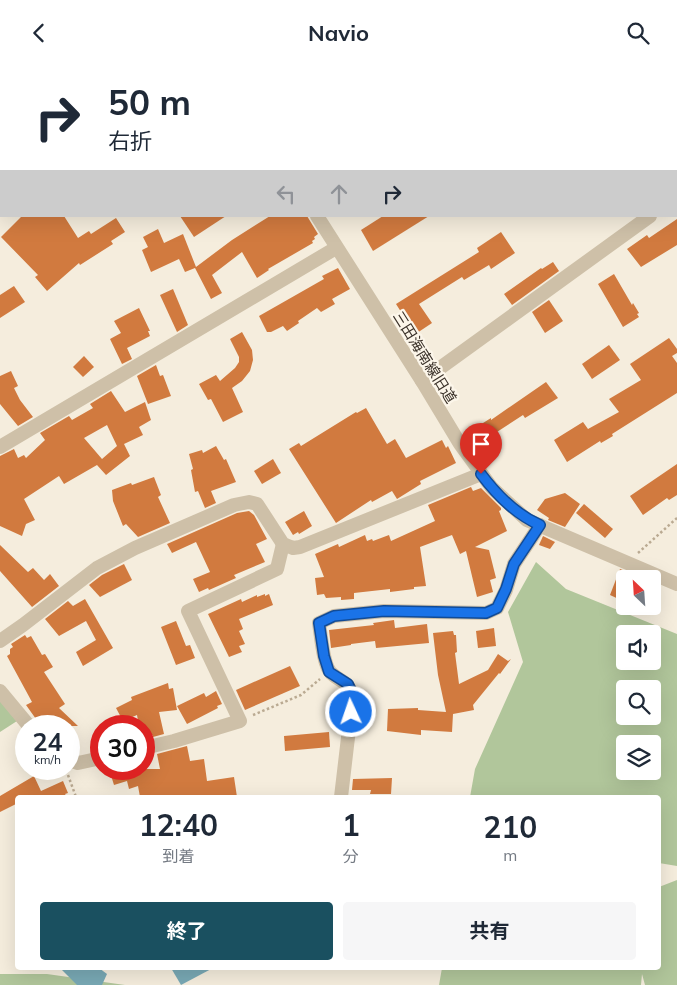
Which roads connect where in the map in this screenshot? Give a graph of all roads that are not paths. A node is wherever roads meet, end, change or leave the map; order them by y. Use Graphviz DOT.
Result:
graph roads {
  1 [pos="318,217"];
  2 [pos="649,217"];
  3 [pos="336,248"];
  4 [pos="422,381"];
  5 [pos="0,447"];
  6 [pos="481,474"];
  7 [pos="540,525"];
  8 [pos="283,544"];
  9 [pos="677,584"];
  10 [pos="0,641"];
  11 [pos="0,691"];
  12 [pos="20,715"];
  13 [pos="155,745"];
  14 [pos="341,795"];
  1 -- 3 [label="street, 三田海南線旧道"];
  2 -- 4 [label="street"];
  3 -- 4 [label="street, 三田海南線旧道"];
  3 -- 5 [label="street"];
  4 -- 6 [label="street, 三田海南線旧道"];
  6 -- 7 [label="street, 三田海南線旧道"];
  6 -- 8 [label="street"];
  7 -- 9 [label="street, 三田海南線旧道"];
  7 -- 14 [label="street"];
  8 -- 10 [label="street"];
  8 -- 13 [label="street"];
  11 -- 12 [label="street"];
}
